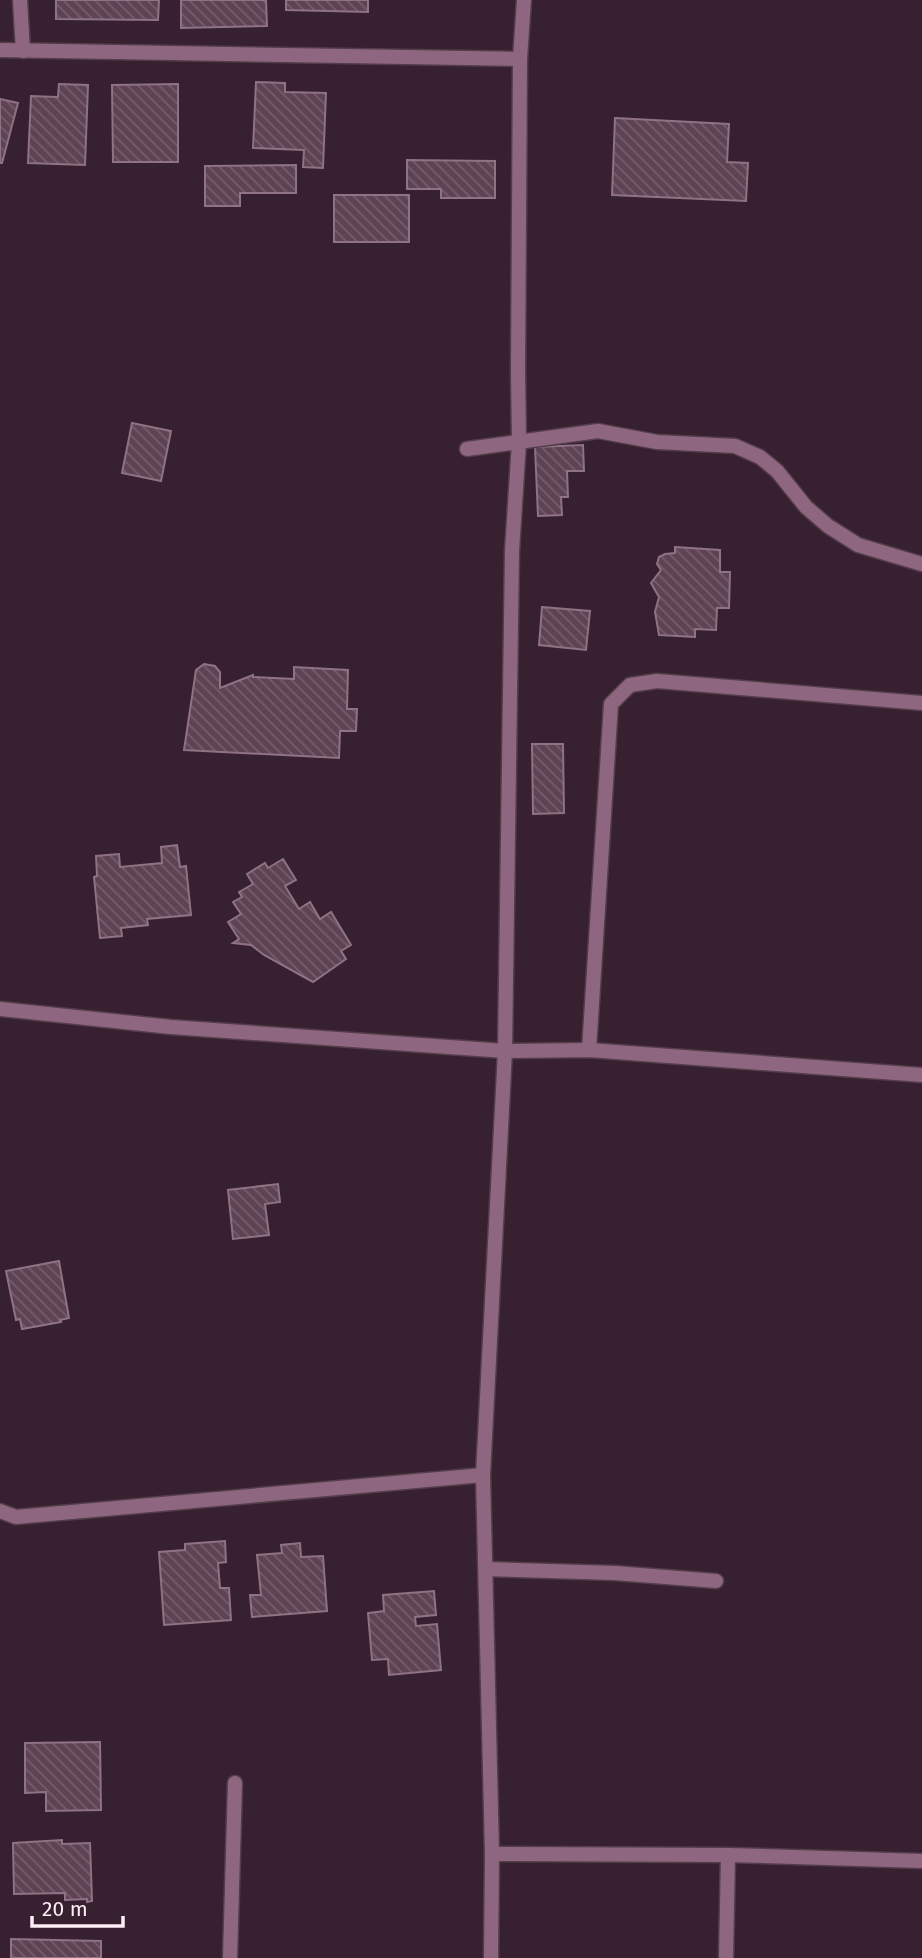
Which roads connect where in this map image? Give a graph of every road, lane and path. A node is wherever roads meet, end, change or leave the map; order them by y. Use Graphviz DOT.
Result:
graph roads {
  1 [pos="20,0"];
  2 [pos="524,0"];
  3 [pos="0,50"];
  4 [pos="23,51"];
  5 [pos="520,59"];
  6 [pos="519,442"];
  7 [pos="467,449"];
  8 [pos="922,564"];
  9 [pos="922,703"];
  10 [pos="0,1009"];
  11 [pos="589,1049"];
  12 [pos="505,1051"];
  13 [pos="922,1075"];
  14 [pos="483,1475"];
  15 [pos="0,1511"];
  16 [pos="486,1569"];
  17 [pos="716,1581"];
  18 [pos="235,1783"];
  19 [pos="492,1854"];
  20 [pos="728,1855"];
  21 [pos="922,1861"];
  22 [pos="230,1958"];
  23 [pos="491,1958"];
  24 [pos="726,1958"];
  1 -- 4 [label="street"];
  2 -- 5 [label="street"];
  3 -- 4 [label="street"];
  4 -- 5 [label="street"];
  5 -- 6 [label="street"];
  6 -- 7 [label="street"];
  6 -- 8 [label="street"];
  6 -- 12 [label="street"];
  9 -- 11 [label="street"];
  10 -- 12 [label="street"];
  11 -- 12 [label="street"];
  11 -- 13 [label="street"];
  12 -- 14 [label="street"];
  14 -- 15 [label="street"];
  14 -- 16 [label="street"];
  16 -- 17 [label="street"];
  16 -- 19 [label="street"];
  18 -- 22 [label="street"];
  19 -- 20 [label="street"];
  19 -- 23 [label="street"];
  20 -- 21 [label="street"];
  20 -- 24 [label="street"];
}
